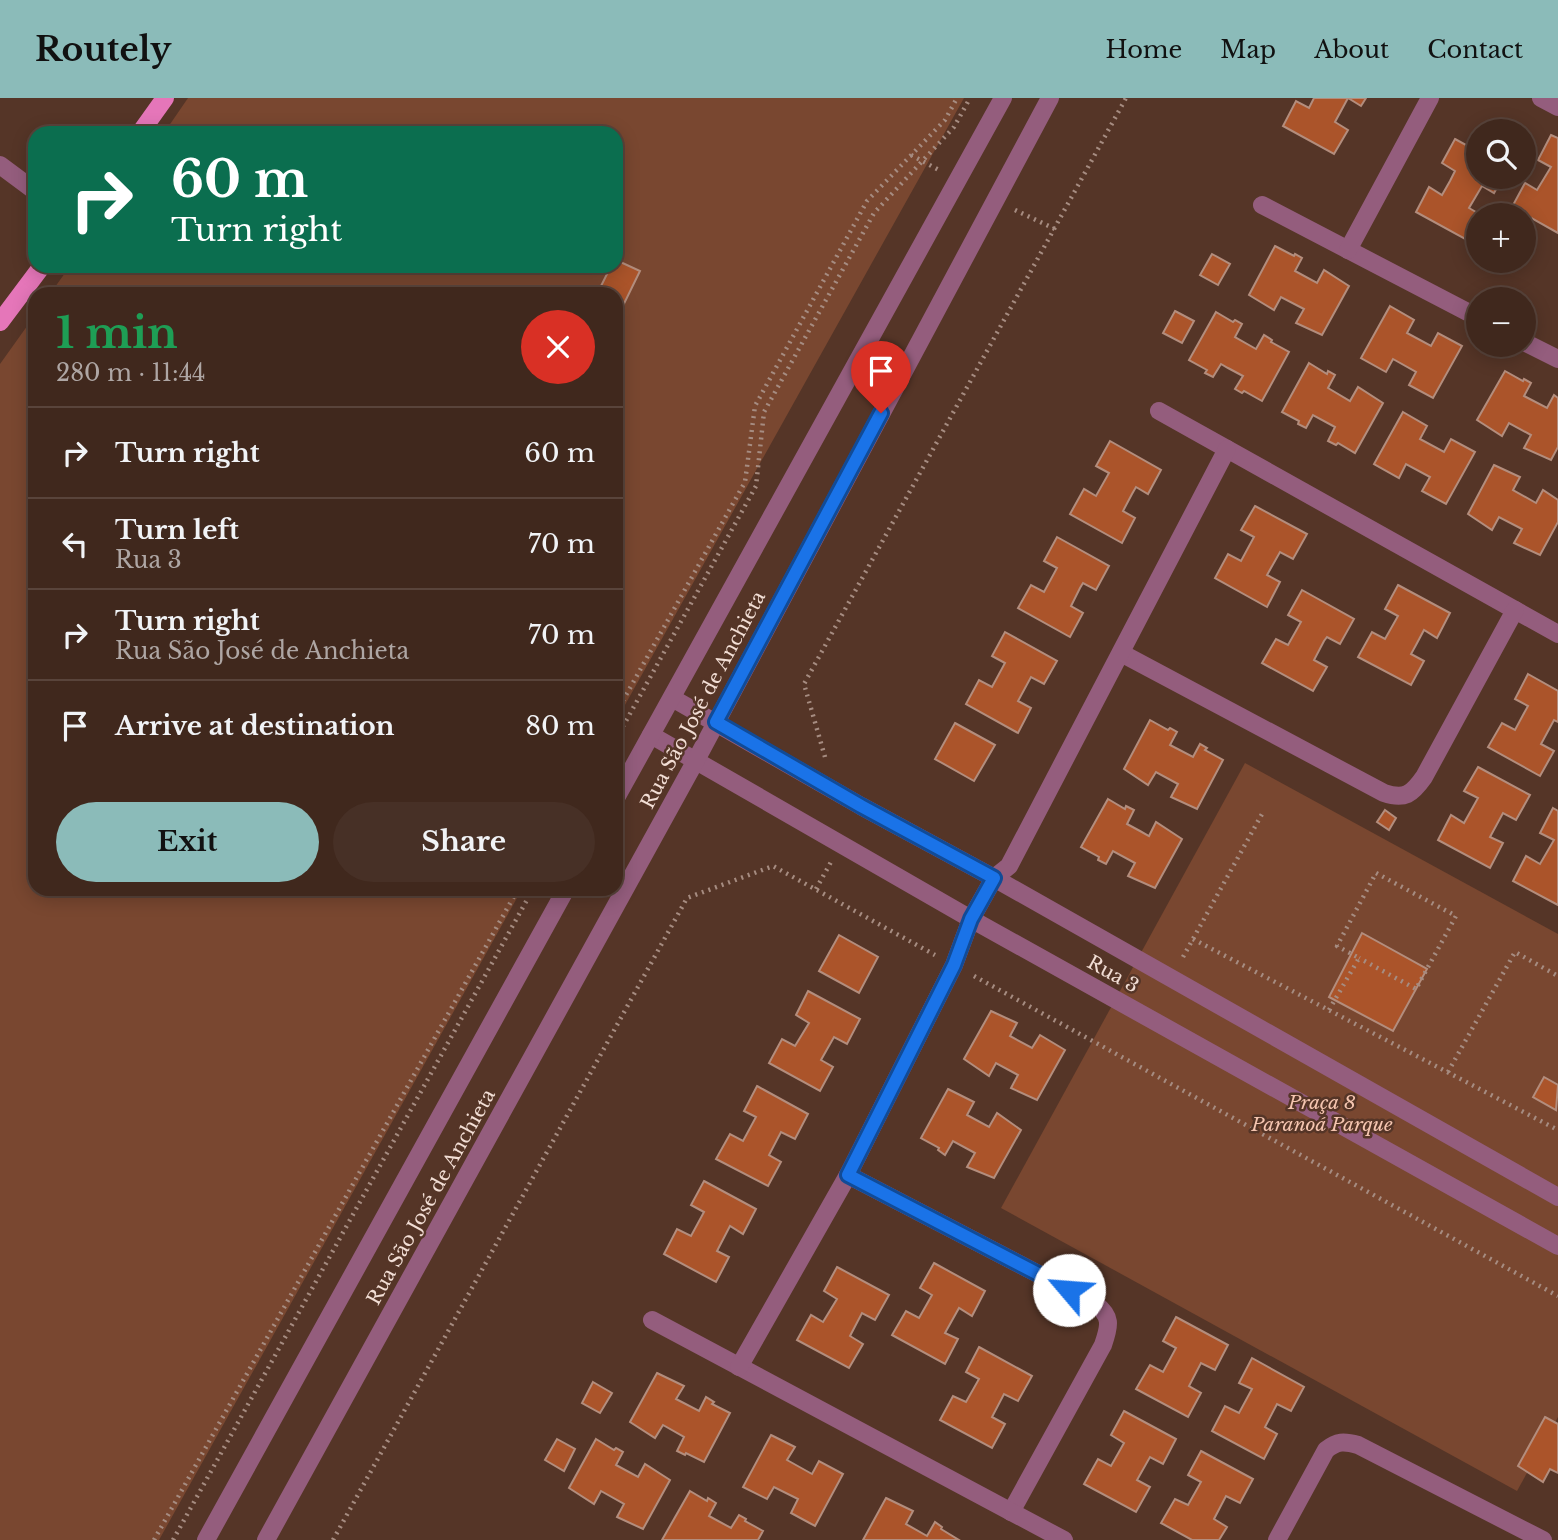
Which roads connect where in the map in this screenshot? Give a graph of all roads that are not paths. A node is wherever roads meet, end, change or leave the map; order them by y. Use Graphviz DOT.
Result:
graph roads {
  1 [pos="165,98"];
  2 [pos="1003,98"];
  3 [pos="1050,98"];
  4 [pos="1430,98"];
  5 [pos="1541,98"];
  6 [pos="1558,107"];
  7 [pos="145,126"];
  8 [pos="0,165"];
  9 [pos="28,186"];
  10 [pos="1262,205"];
  11 [pos="1348,250"];
  12 [pos="37,273"];
  13 [pos="1466,311"];
  14 [pos="0,322"];
  15 [pos="1536,348"];
  16 [pos="1558,359"];
  17 [pos="1159,411"];
  18 [pos="1227,449"];
  19 [pos="1515,610"];
  20 [pos="1558,634"];
  21 [pos="1121,653"];
  22 [pos="672,698"];
  23 [pos="716,722"];
  24 [pos="651,735"];
  25 [pos="695,762"];
  26 [pos="623,785"];
  27 [pos="994,878"];
  28 [pos="623,893"];
  29 [pos="562,896"];
  30 [pos="621,896"];
  31 [pos="971,919"];
  32 [pos="848,1175"];
  33 [pos="1558,1197"];
  34 [pos="1558,1246"];
  35 [pos="652,1320"];
  36 [pos="738,1367"];
  37 [pos="1011,1512"];
  38 [pos="206,1540"];
  39 [pos="266,1540"];
  40 [pos="1064,1540"];
  41 [pos="1277,1540"];
  42 [pos="1543,1540"];
  1 -- 7 [label="main road"];
  2 -- 22 [label="street, Rua São José de Anchieta"];
  3 -- 23 [label="street, Rua São José de Anchieta"];
  4 -- 11 [label="street"];
  5 -- 6 [label="street"];
  8 -- 9 [label="street"];
  10 -- 11 [label="street"];
  11 -- 13 [label="street"];
  12 -- 14 [label="main road"];
  15 -- 16 [label="street"];
  17 -- 18 [label="street"];
  18 -- 19 [label="street"];
  18 -- 21 [label="street"];
  19 -- 20 [label="street"];
  19 -- 21 [label="street"];
  21 -- 27 [label="street"];
  22 -- 23 [label="street, Rua 3"];
  22 -- 24 [label="street, Rua São José de Anchieta"];
  23 -- 25 [label="street, Rua São José de Anchieta"];
  23 -- 27 [label="street, Rua 3"];
  24 -- 25 [label="street, Rua 3"];
  24 -- 26 [label="street, Rua São José de Anchieta"];
  25 -- 28 [label="street, Rua São José de Anchieta"];
  25 -- 31 [label="street, Rua 3"];
  27 -- 31 [label="street"];
  27 -- 33 [label="street, Rua 3"];
  29 -- 38 [label="street, Rua São José de Anchieta"];
  30 -- 39 [label="street, Rua São José de Anchieta"];
  31 -- 32 [label="street"];
  31 -- 34 [label="street, Rua 3"];
  32 -- 36 [label="street"];
  32 -- 37 [label="street"];
  35 -- 36 [label="street"];
  36 -- 37 [label="street"];
  37 -- 40 [label="street"];
  41 -- 42 [label="street"];
}
